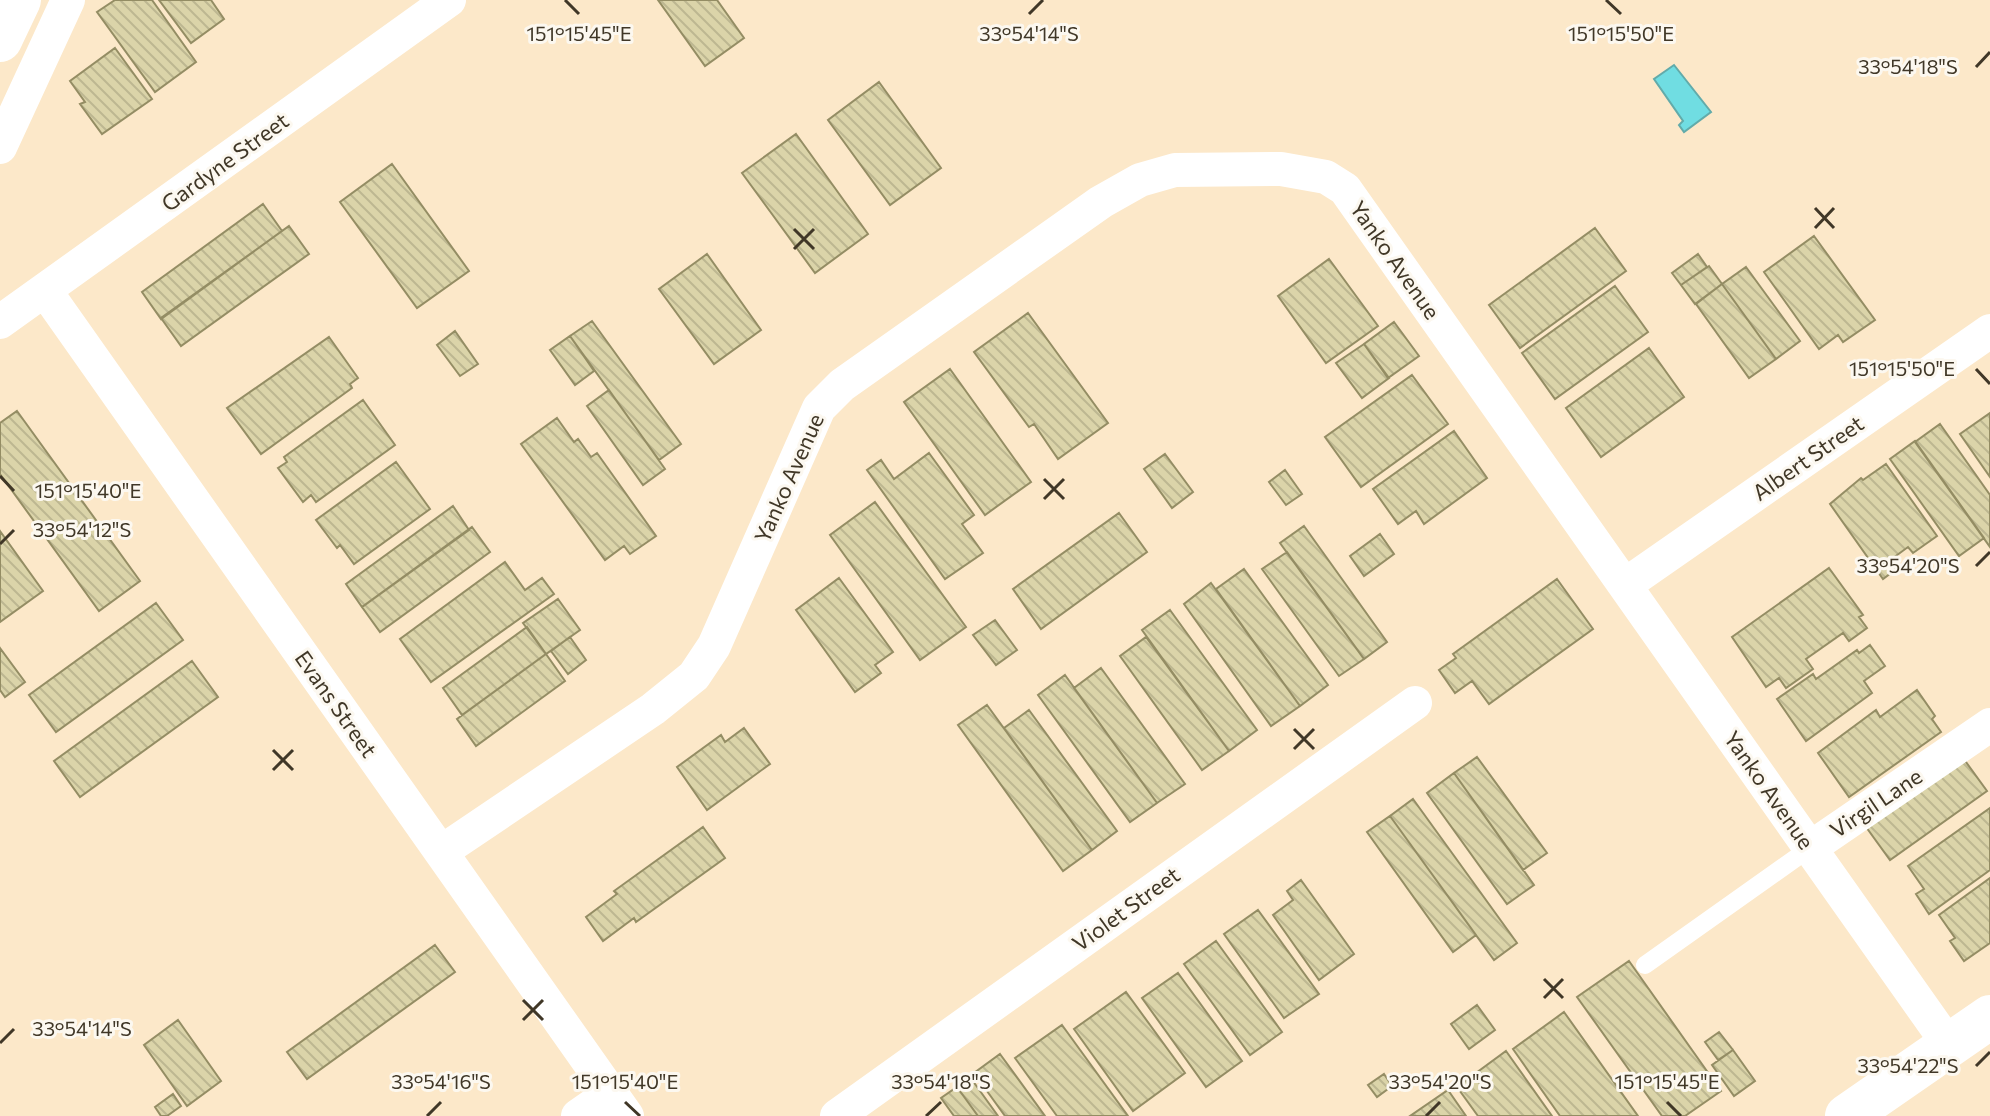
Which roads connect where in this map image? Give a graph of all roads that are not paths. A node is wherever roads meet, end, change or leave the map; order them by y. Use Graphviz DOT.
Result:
graph roads {
  1 [pos="19,0"];
  2 [pos="68,0"];
  3 [pos="449,0"];
  4 [pos="0,40"];
  5 [pos="0,147"];
  6 [pos="46,292"];
  7 [pos="0,322"];
  8 [pos="1990,331"];
  9 [pos="1625,585"];
  10 [pos="1415,703"];
  11 [pos="1990,725"];
  12 [pos="1810,848"];
  13 [pos="441,852"];
  14 [pos="1645,965"];
  15 [pos="1990,1017"];
  16 [pos="1949,1045"];
  17 [pos="619,1104"];
  18 [pos="578,1116"];
  19 [pos="837,1116"];
  20 [pos="1847,1116"];
  1 -- 4 [label="main road"];
  2 -- 5 [label="street"];
  3 -- 6 [label="street, Gardyne Street"];
  6 -- 7 [label="street, Gardyne Street"];
  6 -- 13 [label="street, Evans Street"];
  8 -- 9 [label="street, Albert Street"];
  9 -- 12 [label="street, Yanko Avenue"];
  9 -- 13 [label="street, Yanko Avenue"];
  10 -- 19 [label="street, Violet Street"];
  11 -- 12 [label="street, Virgil Lane"];
  12 -- 14 [label="lane, Virgil Lane"];
  12 -- 16 [label="street, Yanko Avenue"];
  13 -- 17 [label="street, Evans Street"];
  15 -- 16 [label="main road"];
  16 -- 20 [label="main road"];
  17 -- 18 [label="street"];
}
